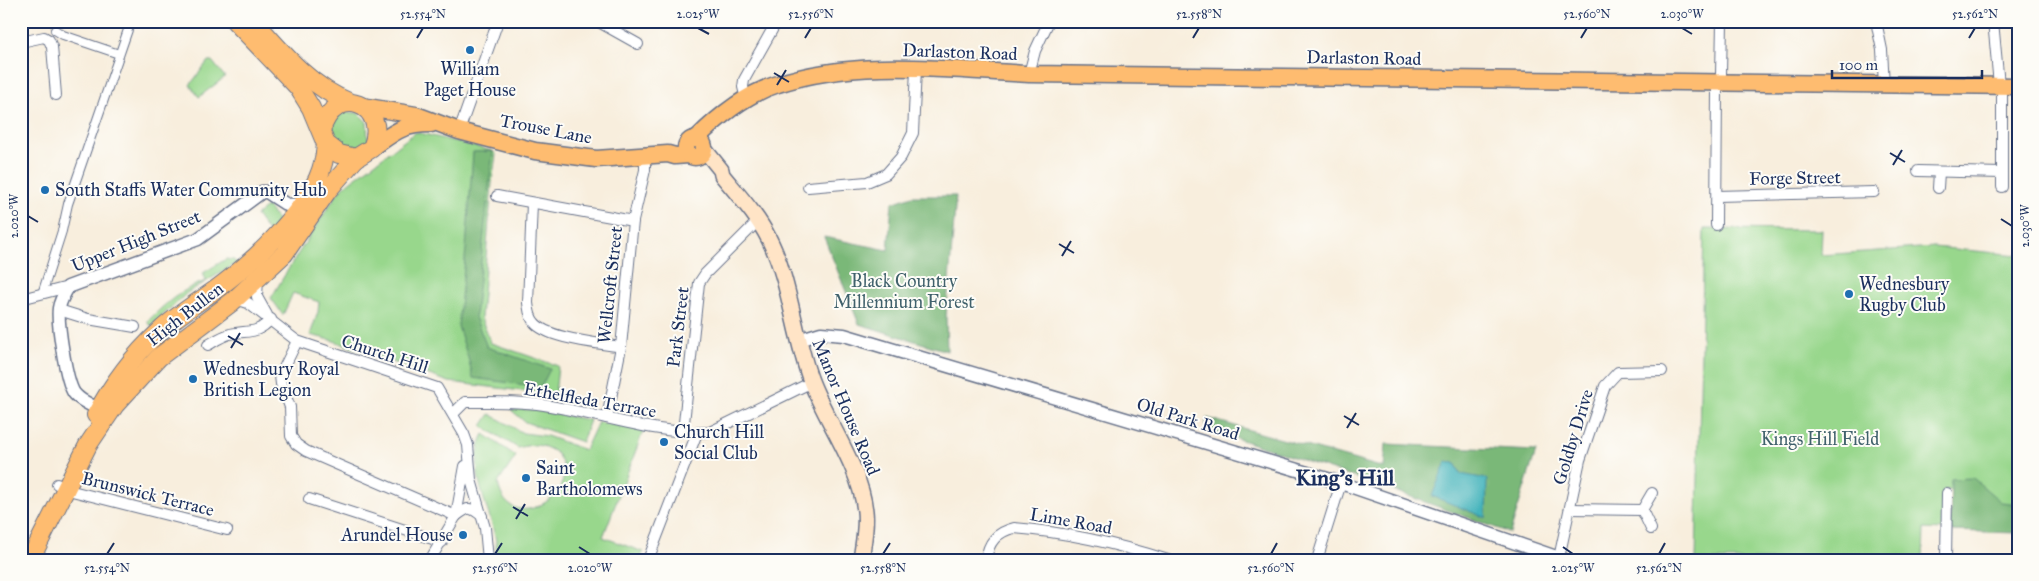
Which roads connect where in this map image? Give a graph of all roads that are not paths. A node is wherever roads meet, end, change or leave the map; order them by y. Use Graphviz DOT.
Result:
graph roads {
  1 [pos="131,21"];
  2 [pos="235,21"];
  3 [pos="254,21"];
  4 [pos="498,21"];
  5 [pos="598,21"];
  6 [pos="777,21"];
  7 [pos="1049,21"];
  8 [pos="1722,21"];
  9 [pos="1876,21"];
  10 [pos="1993,21"];
  11 [pos="55,30"];
  12 [pos="21,42"];
  13 [pos="638,44"];
  14 [pos="119,54"];
  15 [pos="916,69"];
  16 [pos="1029,74"];
  17 [pos="1719,82"];
  18 [pos="1884,84"];
  19 [pos="1999,85"];
  20 [pos="2018,86"];
  21 [pos="56,95"];
  22 [pos="746,99"];
  23 [pos="356,105"];
  24 [pos="440,124"];
  25 [pos="460,131"];
  26 [pos="324,138"];
  27 [pos="372,148"];
  28 [pos="696,148"];
  29 [pos="645,156"];
  30 [pos="356,158"];
  31 [pos="1918,171"];
  32 [pos="1939,172"];
  33 [pos="2002,173"];
  34 [pos="2002,186"];
  35 [pos="808,187"];
  36 [pos="1938,188"];
  37 [pos="1874,192"];
  38 [pos="497,196"];
  39 [pos="1717,196"];
  40 [pos="532,203"];
  41 [pos="302,204"];
  42 [pos="759,220"];
  43 [pos="633,221"];
  44 [pos="1716,225"];
  45 [pos="252,284"];
  46 [pos="68,287"];
  47 [pos="42,294"];
  48 [pos="21,299"];
  49 [pos="232,302"];
  50 [pos="260,304"];
  51 [pos="59,310"];
  52 [pos="178,317"];
  53 [pos="271,319"];
  54 [pos="135,327"];
  55 [pos="798,340"];
  56 [pos="297,341"];
  57 [pos="208,345"];
  58 [pos="621,347"];
  59 [pos="150,366"];
  60 [pos="1662,371"];
  61 [pos="812,382"];
  62 [pos="99,409"];
  63 [pos="453,414"];
  64 [pos="607,418"];
  65 [pos="683,432"];
  66 [pos="696,433"];
  67 [pos="468,445"];
  68 [pos="1341,483"];
  69 [pos="61,487"];
  70 [pos="1947,493"];
  71 [pos="1652,494"];
  72 [pos="309,499"];
  73 [pos="1570,509"];
  74 [pos="1642,510"];
  75 [pos="456,516"];
  76 [pos="482,516"];
  77 [pos="1651,529"];
  78 [pos="227,530"];
  79 [pos="442,542"];
  80 [pos="26,552"];
  81 [pos="1153,558"];
  82 [pos="1562,559"];
  83 [pos="430,560"];
  84 [pos="488,560"];
  85 [pos="648,560"];
  86 [pos="861,560"];
  87 [pos="986,560"];
  88 [pos="1168,560"];
  89 [pos="1317,560"];
  90 [pos="1946,560"];
  1 -- 14 [label="street"];
  2 -- 26 [label="highway"];
  3 -- 23 [label="highway"];
  4 -- 25 [label="street"];
  5 -- 13 [label="street"];
  6 -- 22 [label="street"];
  7 -- 16 [label="street"];
  8 -- 17 [label="street"];
  9 -- 18 [label="street"];
  10 -- 19 [label="street"];
  11 -- 14 [label="street"];
  12 -- 21 [label="street"];
  14 -- 47 [label="street"];
  15 -- 16 [label="main road, Darlaston Road"];
  15 -- 22 [label="main road, Darlaston Road"];
  15 -- 35 [label="street"];
  16 -- 17 [label="main road, Darlaston Road"];
  17 -- 18 [label="main road, Darlaston Road"];
  17 -- 39 [label="street"];
  18 -- 19 [label="main road, Darlaston Road"];
  19 -- 20 [label="main road, Darlaston Road"];
  19 -- 33 [label="street"];
  22 -- 28 [label="main road, Darlaston Road"];
  23 -- 24 [label="main road, Trouse Lane"];
  23 -- 26 [label="highway"];
  23 -- 27 [label="highway"];
  24 -- 25 [label="main road, Trouse Lane"];
  24 -- 27 [label="main road, Trouse Lane"];
  25 -- 29 [label="main road, Trouse Lane"];
  26 -- 30 [label="highway"];
  26 -- 41 [label="highway, High Bullen"];
  27 -- 30 [label="highway"];
  28 -- 29 [label="main road, Darlaston Road"];
  28 -- 42 [label="main road, Manor House Road"];
  29 -- 43 [label="street, Wellcroft Street"];
  30 -- 45 [label="highway, High Bullen"];
  31 -- 32 [label="street"];
  32 -- 33 [label="street"];
  32 -- 36 [label="street"];
  33 -- 34 [label="street"];
  37 -- 39 [label="street, Forge Street"];
  38 -- 40 [label="street"];
  39 -- 44 [label="street"];
  40 -- 43 [label="street"];
  40 -- 58 [label="street"];
  41 -- 46 [label="street, Upper High Street"];
  41 -- 52 [label="highway, High Bullen"];
  42 -- 55 [label="main road, Manor House Road"];
  42 -- 65 [label="street, Park Street"];
  43 -- 58 [label="street, Wellcroft Street"];
  45 -- 49 [label="highway, High Bullen"];
  45 -- 50 [label="street, Church Hill"];
  45 -- 50 [label="street"];
  45 -- 52 [label="highway"];
  46 -- 47 [label="street, Upper High Street"];
  46 -- 51 [label="street"];
  47 -- 48 [label="street, Upper High Street"];
  49 -- 53 [label="street, Church Hill"];
  49 -- 59 [label="highway, High Bullen"];
  50 -- 53 [label="street, Church Hill"];
  51 -- 54 [label="street"];
  51 -- 62 [label="street"];
  52 -- 62 [label="highway, High Bullen"];
  53 -- 56 [label="street, Church Hill"];
  53 -- 57 [label="street"];
  55 -- 61 [label="main road, Manor House Road"];
  55 -- 68 [label="street, Old Park Road"];
  56 -- 63 [label="street, Church Hill"];
  56 -- 75 [label="street"];
  58 -- 64 [label="street, Wellcroft Street"];
  59 -- 62 [label="street"];
  59 -- 69 [label="highway, High Bullen"];
  60 -- 73 [label="street, Goldby Drive"];
  61 -- 66 [label="street, Ethelfleda Terrace"];
  61 -- 86 [label="main road, Manor House Road"];
  62 -- 69 [label="highway, High Bullen"];
  63 -- 64 [label="street, Ethelfleda Terrace"];
  63 -- 67 [label="street, Church Hill"];
  64 -- 65 [label="street, Ethelfleda Terrace"];
  65 -- 66 [label="street, Ethelfleda Terrace"];
  66 -- 85 [label="street"];
  67 -- 75 [label="street"];
  67 -- 76 [label="street, Church Hill"];
  68 -- 82 [label="street, Old Park Road"];
  68 -- 89 [label="street"];
  69 -- 78 [label="street, Brunswick Terrace"];
  69 -- 80 [label="highway, High Bullen"];
  70 -- 90 [label="street"];
  71 -- 74 [label="street"];
  72 -- 79 [label="street"];
  73 -- 74 [label="street"];
  73 -- 82 [label="street, Goldby Drive"];
  74 -- 77 [label="street"];
  75 -- 76 [label="street"];
  75 -- 79 [label="street"];
  76 -- 84 [label="street, Church Hill"];
  79 -- 83 [label="street"];
  81 -- 87 [label="street, Lime Road"];
  81 -- 88 [label="street, Lime Road"];
}
